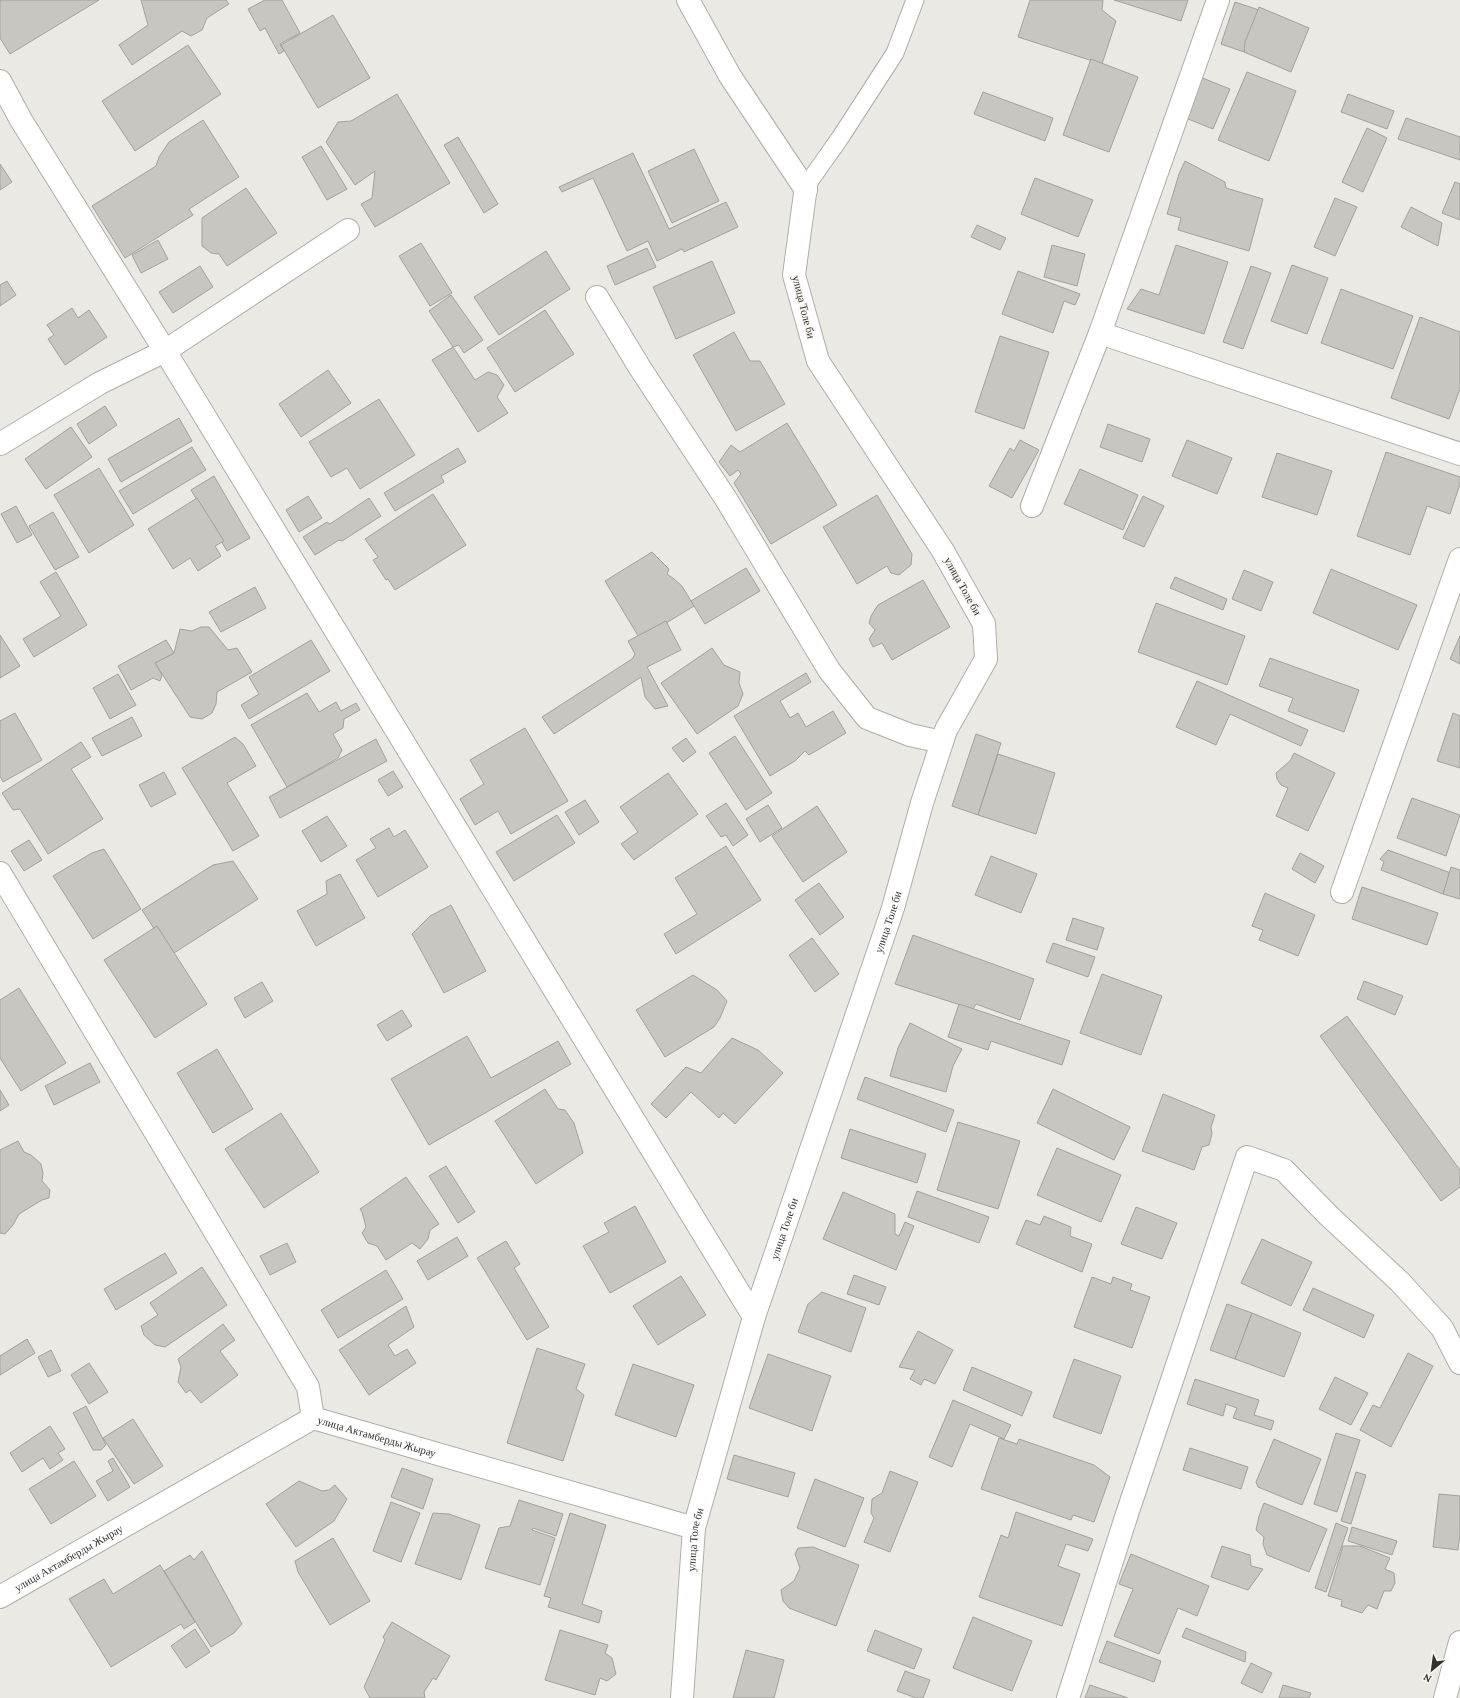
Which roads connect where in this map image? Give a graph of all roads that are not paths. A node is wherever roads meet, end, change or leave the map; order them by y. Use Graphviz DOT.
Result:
graph roads {
  1 [pos="688,0"];
  2 [pos="915,0"];
  3 [pos="1218,0"];
  4 [pos="0,81"];
  5 [pos="806,188"];
  6 [pos="348,230"];
  7 [pos="597,297"];
  8 [pos="1100,333"];
  9 [pos="166,352"];
  10 [pos="0,444"];
  11 [pos="1460,454"];
  12 [pos="1032,506"];
  13 [pos="1460,559"];
  14 [pos="942,742"];
  15 [pos="0,872"];
  16 [pos="1342,892"];
  17 [pos="754,1316"];
  18 [pos="1460,1363"];
  19 [pos="314,1418"];
  20 [pos="694,1528"];
  21 [pos="0,1597"];
  22 [pos="1460,1642"];
  23 [pos="682,1698"];
  24 [pos="1068,1698"];
  25 [pos="1446,1698"];
  1 -- 5 [label="street"];
  2 -- 5 [label="lane"];
  3 -- 8 [label="street"];
  4 -- 9 [label="street"];
  5 -- 14 [label="street, улица Толе би"];
  6 -- 9 [label="street"];
  7 -- 14 [label="street"];
  8 -- 11 [label="street"];
  8 -- 12 [label="street"];
  9 -- 10 [label="street"];
  9 -- 17 [label="street"];
  13 -- 16 [label="street"];
  14 -- 17 [label="street, улица Толе би"];
  15 -- 19 [label="street"];
  17 -- 20 [label="street, улица Толе би"];
  18 -- 24 [label="street"];
  19 -- 20 [label="street, улица Актамберды Жырау"];
  19 -- 21 [label="street, улица Актамберды Жырау"];
  20 -- 23 [label="street, улица Толе би"];
  22 -- 25 [label="street"];
}
